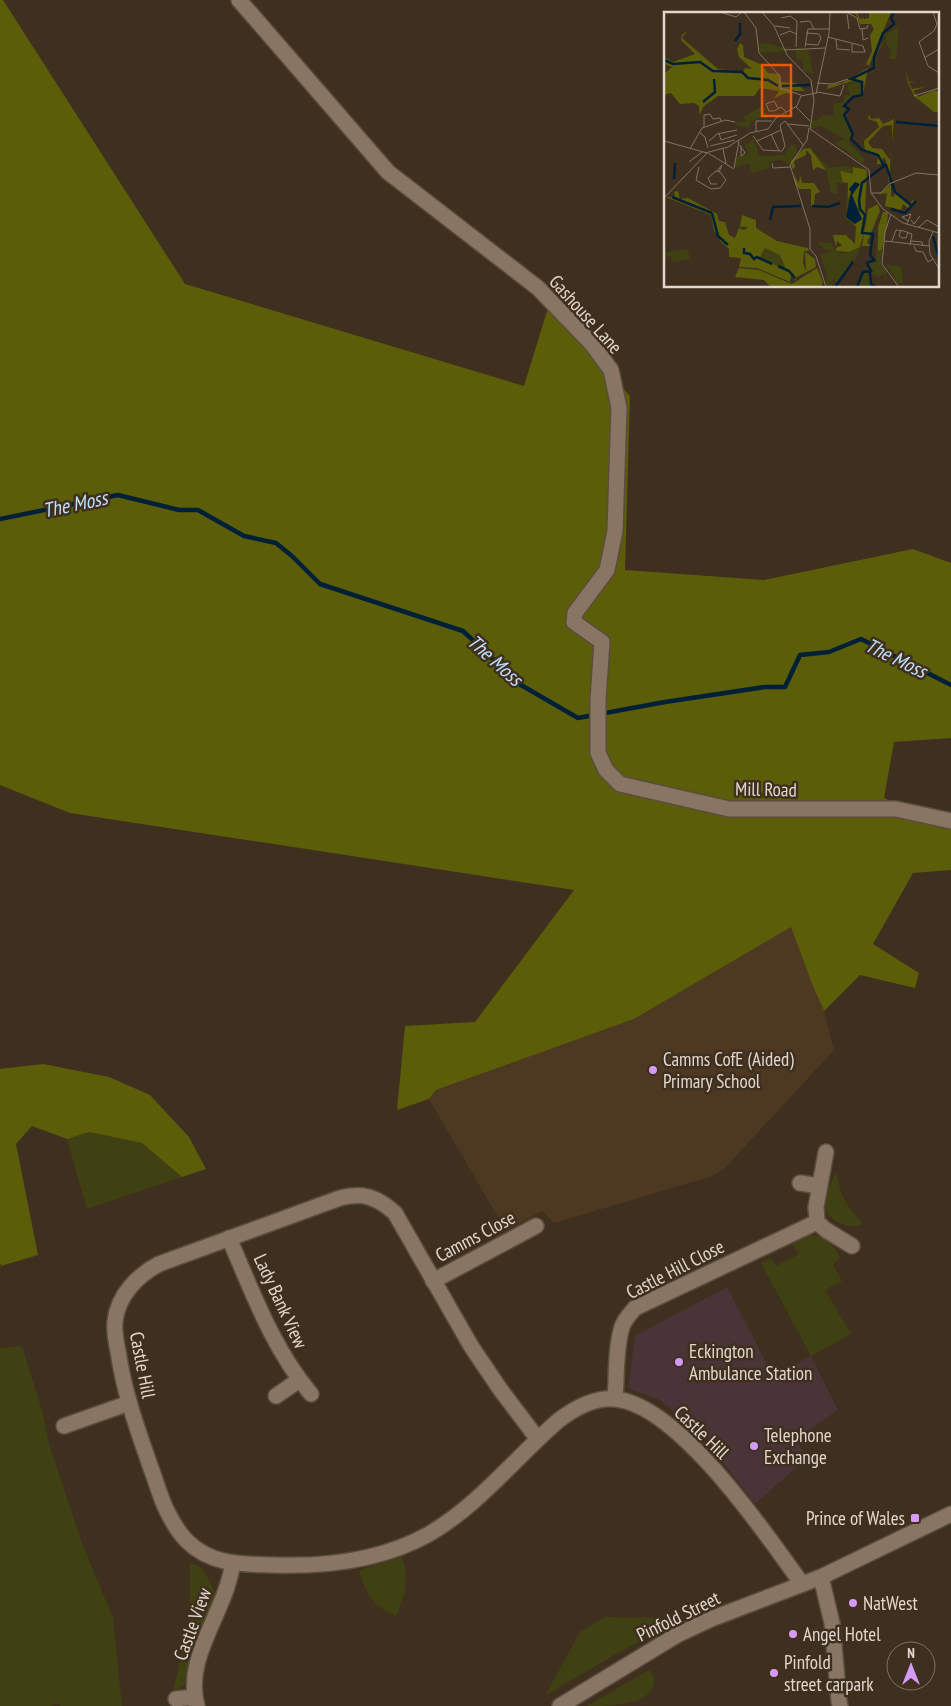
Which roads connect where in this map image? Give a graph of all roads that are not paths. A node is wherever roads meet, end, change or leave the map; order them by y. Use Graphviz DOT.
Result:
graph roads {
  1 [pos="240,0"];
  2 [pos="598,753"];
  3 [pos="951,821"];
  4 [pos="826,1152"];
  5 [pos="800,1183"];
  6 [pos="819,1186"];
  7 [pos="817,1222"];
  8 [pos="536,1226"];
  9 [pos="229,1238"];
  10 [pos="852,1246"];
  11 [pos="433,1281"];
  12 [pos="299,1380"];
  13 [pos="311,1394"];
  14 [pos="276,1396"];
  15 [pos="615,1399"];
  16 [pos="129,1403"];
  17 [pos="64,1426"];
  18 [pos="537,1438"];
  19 [pos="951,1514"];
  20 [pos="233,1564"];
  21 [pos="821,1577"];
  22 [pos="802,1584"];
  23 [pos="176,1699"];
  24 [pos="196,1702"];
  25 [pos="560,1706"];
  26 [pos="840,1706"];
  1 -- 2 [label="street, Gashouse Lane"];
  2 -- 3 [label="street, Mill Road"];
  4 -- 6 [label="street"];
  5 -- 6 [label="street"];
  6 -- 7 [label="street"];
  7 -- 10 [label="street"];
  7 -- 15 [label="street, Castle Hill Close"];
  8 -- 11 [label="street, Camms Close"];
  9 -- 11 [label="street, Castle Hill"];
  9 -- 12 [label="street, Lady Bank View"];
  9 -- 16 [label="street, Castle Hill"];
  11 -- 18 [label="street, Castle Hill"];
  12 -- 13 [label="street, Lady Bank View"];
  12 -- 14 [label="street, Lady Bank View"];
  15 -- 18 [label="street, Castle Hill"];
  15 -- 22 [label="street, Castle Hill"];
  16 -- 17 [label="street"];
  16 -- 20 [label="street, Castle Hill"];
  18 -- 20 [label="street, Castle Hill"];
  19 -- 21 [label="street, Pinfold Street"];
  20 -- 24 [label="street, Castle View"];
  21 -- 22 [label="street, Pinfold Street"];
  21 -- 26 [label="street"];
  22 -- 25 [label="street, Pinfold Street"];
  23 -- 24 [label="street, Castle View"];
}
